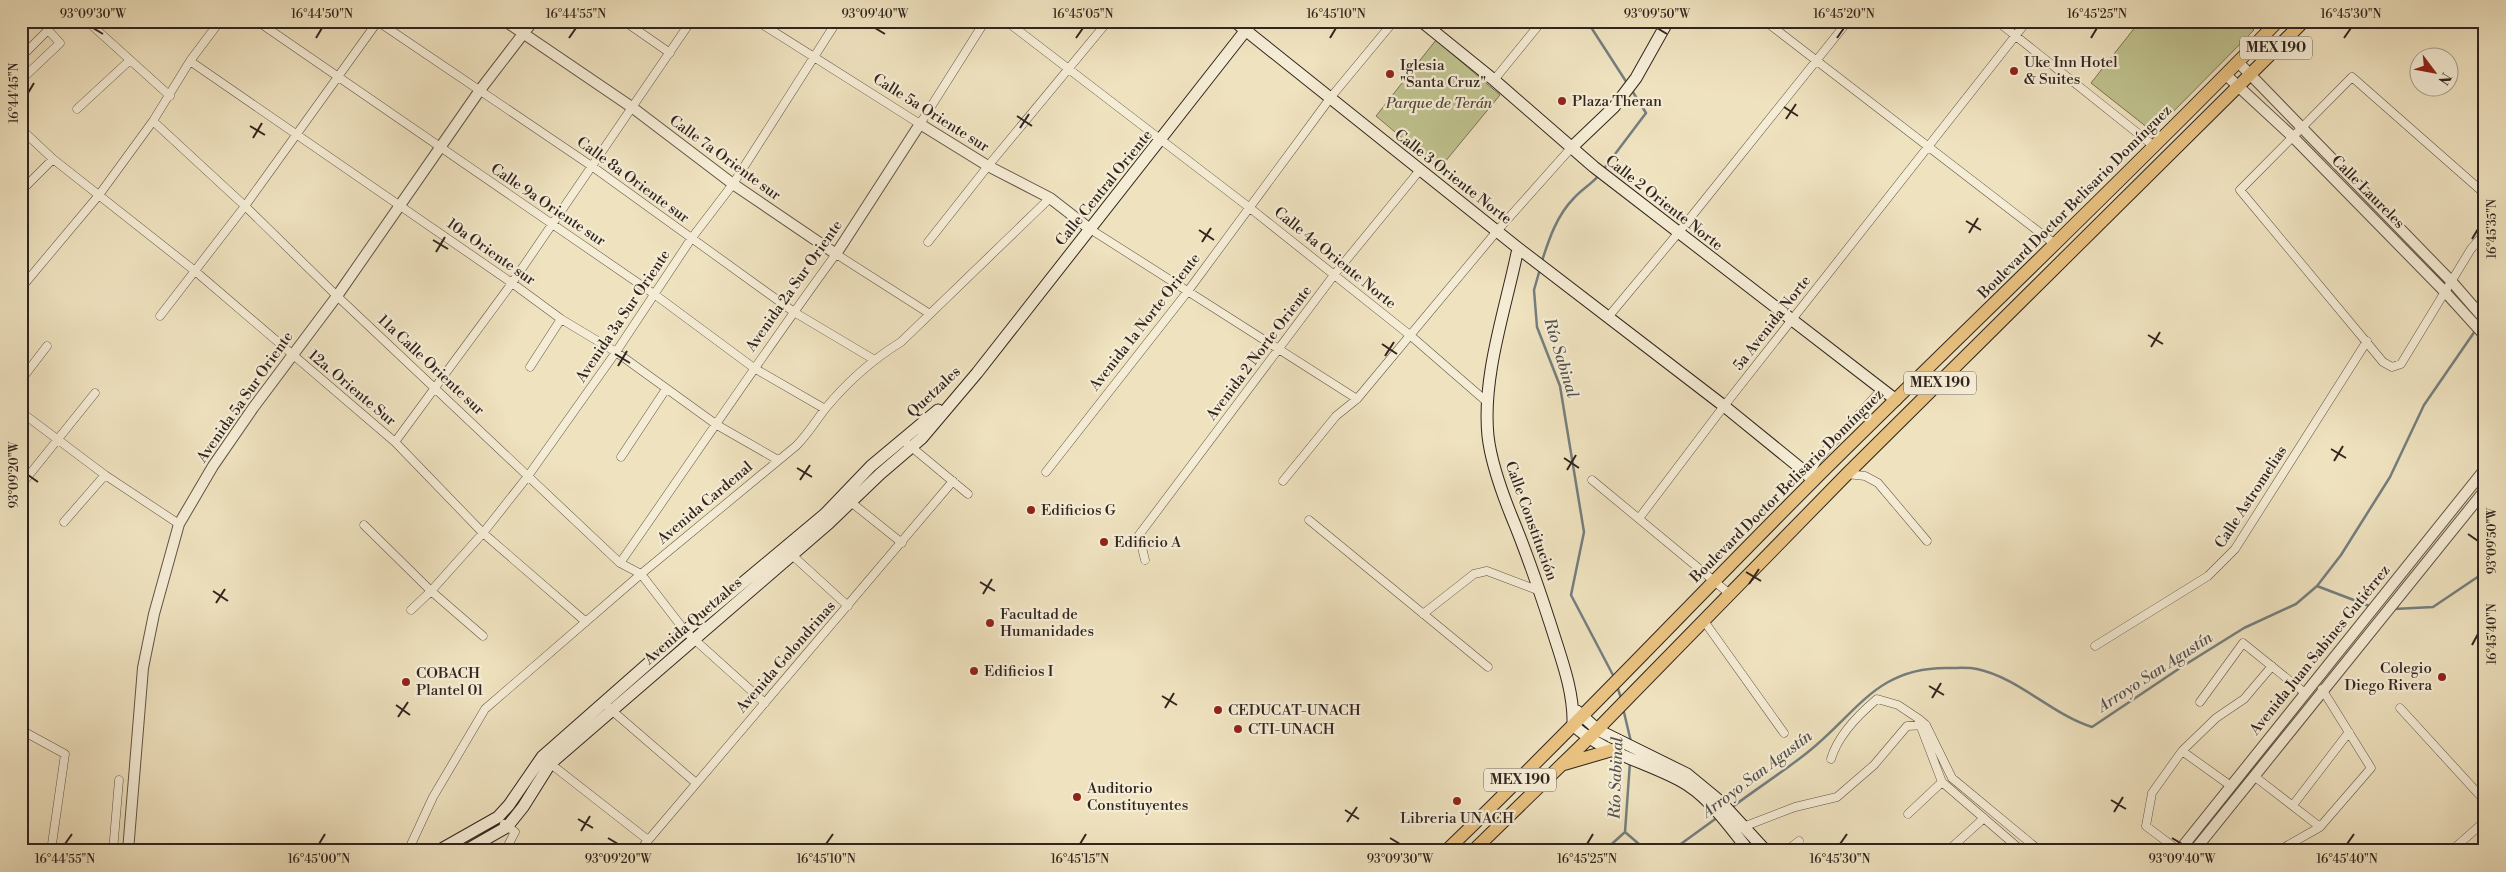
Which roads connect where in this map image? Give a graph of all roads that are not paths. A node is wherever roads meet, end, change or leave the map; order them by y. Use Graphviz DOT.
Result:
graph roads {
  1 [pos="87,21"];
  2 [pos="220,21"];
  3 [pos="257,21"];
  4 [pos="378,21"];
  5 [pos="505,21"];
  6 [pos="532,21"];
  7 [pos="624,21"];
  8 [pos="691,21"];
  9 [pos="757,21"];
  10 [pos="837,21"];
  11 [pos="985,21"];
  12 [pos="1006,21"];
  13 [pos="1108,21"];
  14 [pos="1234,21"];
  15 [pos="1394,21"];
  16 [pos="1421,21"];
  17 [pos="1542,21"];
  18 [pos="1668,21"];
  19 [pos="1765,21"];
  20 [pos="1848,21"];
  21 [pos="1997,21"];
  22 [pos="2027,21"];
  23 [pos="2258,21"];
  24 [pos="2304,21"];
  25 [pos="2274,25"];
  26 [pos="1249,26"];
  27 [pos="524,34"];
  28 [pos="2016,36"];
  29 [pos="670,53"];
  30 [pos="21,57"];
  31 [pos="815,58"];
  32 [pos="130,61"];
  33 [pos="190,61"];
  34 [pos="1816,62"];
  35 [pos="2239,63"];
  36 [pos="1068,70"];
  37 [pos="2226,75"];
  38 [pos="2249,75"];
  39 [pos="337,78"];
  40 [pos="21,80"];
  41 [pos="1494,80"];
  42 [pos="2237,86"];
  43 [pos="480,90"];
  44 [pos="170,96"];
  45 [pos="1331,97"];
  46 [pos="633,108"];
  47 [pos="77,109"];
  48 [pos="153,121"];
  49 [pos="920,124"];
  50 [pos="21,129"];
  51 [pos="2302,129"];
  52 [pos="296,134"];
  53 [pos="2293,137"];
  54 [pos="1161,141"];
  55 [pos="1929,147"];
  56 [pos="2155,147"];
  57 [pos="440,148"];
  58 [pos="1571,148"];
  59 [pos="53,159"];
  60 [pos="988,166"];
  61 [pos="592,167"];
  62 [pos="1420,170"];
  63 [pos="733,184"];
  64 [pos="21,191"];
  65 [pos="2485,194"];
  66 [pos="99,195"];
  67 [pos="1050,198"];
  68 [pos="400,205"];
  69 [pos="245,206"];
  70 [pos="1250,208"];
  71 [pos="552,224"];
  72 [pos="1090,229"];
  73 [pos="1497,230"];
  74 [pos="1680,232"];
  75 [pos="2485,233"];
  76 [pos="691,239"];
  77 [pos="928,242"];
  78 [pos="2056,245"];
  79 [pos="1521,253"];
  80 [pos="836,254"];
  81 [pos="196,271"];
  82 [pos="1334,275"];
  83 [pos="512,282"];
  84 [pos="2452,282"];
  85 [pos="21,288"];
  86 [pos="1188,291"];
  87 [pos="2446,293"];
  88 [pos="654,294"];
  89 [pos="337,296"];
  90 [pos="794,312"];
  91 [pos="2471,312"];
  92 [pos="930,314"];
  93 [pos="160,316"];
  94 [pos="1609,316"];
  95 [pos="561,319"];
  96 [pos="2485,320"];
  97 [pos="1791,321"];
  98 [pos="1411,336"];
  99 [pos="2485,336"];
  100 [pos="2367,342"];
  101 [pos="47,346"];
  102 [pos="1280,349"];
  103 [pos="616,352"];
  104 [pos="292,355"];
  105 [pos="872,359"];
  106 [pos="530,367"];
  107 [pos="754,368"];
  108 [pos="977,373"];
  109 [pos="21,380"];
  110 [pos="437,388"];
  111 [pos="666,389"];
  112 [pos="1882,389"];
  113 [pos="95,393"];
  114 [pos="1357,399"];
  115 [pos="1896,400"];
  116 [pos="1486,402"];
  117 [pos="1724,406"];
  118 [pos="825,409"];
  119 [pos="21,412"];
  120 [pos="717,425"];
  121 [pos="57,441"];
  122 [pos="396,442"];
  123 [pos="907,444"];
  124 [pos="621,457"];
  125 [pos="778,460"];
  126 [pos="2485,469"];
  127 [pos="1046,472"];
  128 [pos="1847,474"];
  129 [pos="105,475"];
  130 [pos="528,476"];
  131 [pos="1592,480"];
  132 [pos="953,481"];
  133 [pos="1283,481"];
  134 [pos="1813,482"];
  135 [pos="21,485"];
  136 [pos="2485,490"];
  137 [pos="968,494"];
  138 [pos="848,499"];
  139 [pos="1807,515"];
  140 [pos="1640,517"];
  141 [pos="1309,520"];
  142 [pos="64,522"];
  143 [pos="179,524"];
  144 [pos="364,525"];
  145 [pos="483,533"];
  146 [pos="1927,541"];
  147 [pos="902,543"];
  148 [pos="792,555"];
  149 [pos="2414,556"];
  150 [pos="1145,560"];
  151 [pos="620,563"];
  152 [pos="2423,568"];
  153 [pos="641,574"];
  154 [pos="1714,581"];
  155 [pos="431,591"];
  156 [pos="1540,591"];
  157 [pos="1731,595"];
  158 [pos="848,606"];
  159 [pos="411,610"];
  160 [pos="1423,614"];
  161 [pos="586,622"];
  162 [pos="1704,622"];
  163 [pos="685,631"];
  164 [pos="483,636"];
  165 [pos="694,640"];
  166 [pos="2095,646"];
  167 [pos="2337,653"];
  168 [pos="2347,659"];
  169 [pos="2272,666"];
  170 [pos="1488,667"];
  171 [pos="2322,689"];
  172 [pos="2306,693"];
  173 [pos="2200,702"];
  174 [pos="764,703"];
  175 [pos="608,707"];
  176 [pos="2400,708"];
  177 [pos="1582,710"];
  178 [pos="1921,723"];
  179 [pos="1573,725"];
  180 [pos="1602,725"];
  181 [pos="21,730"];
  182 [pos="2348,732"];
  183 [pos="1784,733"];
  184 [pos="1588,739"];
  185 [pos="1614,751"];
  186 [pos="2182,751"];
  187 [pos="1831,759"];
  188 [pos="546,760"];
  189 [pos="1562,765"];
  190 [pos="2254,776"];
  191 [pos="119,780"];
  192 [pos="1942,782"];
  193 [pos="696,783"];
  194 [pos="2230,786"];
  195 [pos="1969,793"];
  196 [pos="2221,798"];
  197 [pos="1963,800"];
  198 [pos="2485,801"];
  199 [pos="2293,805"];
  200 [pos="1718,806"];
  201 [pos="2230,806"];
  202 [pos="1908,814"];
  203 [pos="498,817"];
  204 [pos="1984,818"];
  205 [pos="1730,820"];
  206 [pos="2485,821"];
  207 [pos="1743,827"];
  208 [pos="2320,827"];
  209 [pos="511,830"];
  210 [pos="648,840"];
  211 [pos="1799,841"];
  212 [pos="1952,847"];
  213 [pos="50,851"];
  214 [pos="113,851"];
  215 [pos="128,851"];
  216 [pos="408,851"];
  217 [pos="438,851"];
  218 [pos="465,851"];
  219 [pos="505,851"];
  220 [pos="640,851"];
  221 [pos="1446,851"];
  222 [pos="1473,851"];
  223 [pos="1749,851"];
  224 [pos="1766,851"];
  225 [pos="1786,851"];
  226 [pos="2022,851"];
  227 [pos="2040,851"];
  228 [pos="2179,851"];
  229 [pos="2194,851"];
  230 [pos="2278,851"];
  231 [pos="2451,851"];
  1 -- 32 [label="street"];
  2 -- 33 [label="street"];
  3 -- 39 [label="street, Calle 9a Oriente sur"];
  4 -- 39 [label="street"];
  4 -- 43 [label="street, Calle 8a Oriente sur"];
  5 -- 27 [label="street, Calle 7a Oriente sur"];
  6 -- 27 [label="street, Avenida 5a Sur Oriente"];
  7 -- 29 [label="street"];
  8 -- 29 [label="street"];
  9 -- 31 [label="street, Calle 5a Oriente sur"];
  10 -- 31 [label="street, Avenida 3a Sur Oriente"];
  11 -- 49 [label="street, Avenida 2a Sur Oriente"];
  12 -- 36 [label="street, Calle 4a Oriente Norte"];
  13 -- 36 [label="street"];
  14 -- 26 [label="main road, Calle 3 Oriente Norte"];
  15 -- 45 [label="street, Avenida 1a Norte Oriente"];
  16 -- 41 [label="main road, Calle 2 Oriente Norte"];
  17 -- 41 [label="street"];
  18 -- 58 [label="main road"];
  19 -- 34 [label="street"];
  20 -- 34 [label="street"];
  21 -- 28 [label="street"];
  22 -- 28 [label="street, 5a Avenida Norte"];
  23 -- 25 [label="street"];
  24 -- 38 [label="main road, MEX 190"];
  25 -- 35 [label="main road, MEX 190"];
  26 -- 45 [label="main road, Calle 3 Oriente Norte"];
  26 -- 54 [label="main road, Calle Central Oriente"];
  27 -- 43 [label="street, Avenida 5a Sur Oriente"];
  27 -- 46 [label="street, Calle 7a Oriente sur"];
  28 -- 55 [label="street, 5a Avenida Norte"];
  28 -- 56 [label="street"];
  29 -- 46 [label="street"];
  30 -- 40 [label="street"];
  31 -- 49 [label="street, Calle 5a Oriente sur"];
  31 -- 63 [label="street, Avenida 3a Sur Oriente"];
  32 -- 44 [label="street"];
  32 -- 47 [label="street"];
  33 -- 44 [label="street"];
  33 -- 52 [label="street, 10a Oriente sur"];
  34 -- 55 [label="street"];
  34 -- 74 [label="street"];
  35 -- 37 [label="main road, Boulevard Doctor Belisario Domínguez / MEX 190"];
  35 -- 38 [label="street, Calle Laureles"];
  36 -- 54 [label="street, Calle 4a Oriente Norte"];
  36 -- 60 [label="street"];
  37 -- 42 [label="street, Calle Laureles"];
  37 -- 56 [label="main road, Boulevard Doctor Belisario Domínguez / MEX 190"];
  38 -- 42 [label="main road, MEX 190"];
  38 -- 51 [label="street, Calle Laureles"];
  39 -- 52 [label="street"];
  39 -- 57 [label="street, Calle 9a Oriente sur"];
  41 -- 58 [label="main road, Calle 2 Oriente Norte"];
  42 -- 53 [label="street, Calle Laureles"];
  42 -- 128 [label="main road, MEX 190"];
  43 -- 57 [label="street, Avenida 5a Sur Oriente"];
  43 -- 61 [label="street, Calle 8a Oriente sur"];
  44 -- 48 [label="street"];
  45 -- 62 [label="main road, Calle 3 Oriente Norte"];
  45 -- 70 [label="street, Avenida 1a Norte Oriente"];
  46 -- 61 [label="street"];
  46 -- 63 [label="street, Calle 7a Oriente sur"];
  48 -- 66 [label="street"];
  48 -- 69 [label="street, 11a Calle Oriente sur"];
  49 -- 60 [label="street, Calle 5a Oriente sur"];
  49 -- 80 [label="street, Avenida 2a Sur Oriente"];
  50 -- 59 [label="street, 12a. Oriente Sur"];
  51 -- 53 [label="street"];
  51 -- 65 [label="street"];
  51 -- 84 [label="street, Calle Laureles"];
  52 -- 68 [label="street, 10a Oriente sur"];
  52 -- 69 [label="street"];
  53 -- 87 [label="street, Calle Laureles"];
  53 -- 100 [label="street"];
  54 -- 70 [label="street, Calle 4a Oriente Norte"];
  54 -- 72 [label="main road, Calle Central Oriente"];
  55 -- 78 [label="street"];
  55 -- 97 [label="street, 5a Avenida Norte"];
  56 -- 78 [label="main road, Boulevard Doctor Belisario Domínguez / MEX 190"];
  57 -- 68 [label="street, Avenida 5a Sur Oriente"];
  57 -- 71 [label="street, Calle 9a Oriente sur"];
  58 -- 73 [label="street"];
  58 -- 74 [label="main road, Calle 2 Oriente Norte"];
  59 -- 64 [label="street"];
  59 -- 66 [label="street, 12a. Oriente Sur"];
  60 -- 67 [label="street, Calle 5a Oriente sur"];
  60 -- 77 [label="street"];
  61 -- 71 [label="street"];
  61 -- 76 [label="street, Calle 8a Oriente sur"];
  62 -- 73 [label="main road, Calle 3 Oriente Norte"];
  62 -- 82 [label="street, Avenida 2 Norte Oriente"];
  63 -- 76 [label="street, Avenida 3a Sur Oriente"];
  63 -- 80 [label="street, Calle 7a Oriente sur"];
  66 -- 81 [label="street, 12a. Oriente Sur"];
  66 -- 85 [label="street"];
  67 -- 72 [label="street, Calle 5a Oriente sur"];
  67 -- 92 [label="street, Avenida Cardenal"];
  68 -- 83 [label="street, 10a Oriente sur"];
  68 -- 89 [label="street, Avenida 5a Sur Oriente"];
  69 -- 81 [label="street"];
  69 -- 89 [label="street, 11a Calle Oriente sur"];
  70 -- 82 [label="street, Calle 4a Oriente Norte"];
  70 -- 86 [label="street, Avenida 1a Norte Oriente"];
  71 -- 83 [label="street"];
  71 -- 88 [label="street, Calle 9a Oriente sur"];
  72 -- 86 [label="street"];
  72 -- 108 [label="main road, Calle Central Oriente"];
  73 -- 79 [label="main road, Calle 3 Oriente Norte"];
  73 -- 98 [label="street"];
  74 -- 94 [label="street"];
  74 -- 97 [label="main road, Calle 2 Oriente Norte"];
  75 -- 84 [label="street"];
  76 -- 88 [label="street, Avenida 3a Sur Oriente"];
  76 -- 90 [label="street, Calle 8a Oriente sur"];
  78 -- 115 [label="main road, Boulevard Doctor Belisario Domínguez / MEX 190"];
  79 -- 94 [label="main road, Calle 3 Oriente Norte"];
  79 -- 116 [label="main road, Calle Constitución"];
  80 -- 90 [label="street, Avenida 2a Sur Oriente"];
  80 -- 92 [label="street, Calle 7a Oriente sur"];
  81 -- 93 [label="street"];
  81 -- 104 [label="street, 12a. Oriente Sur"];
  82 -- 98 [label="street, Calle 4a Oriente Norte"];
  82 -- 102 [label="street, Avenida 2 Norte Oriente"];
  83 -- 95 [label="street, 10a Oriente sur"];
  83 -- 110 [label="street"];
  84 -- 87 [label="street"];
  84 -- 91 [label="street, Calle Laureles"];
  86 -- 102 [label="street"];
  86 -- 127 [label="street, Avenida 1a Norte Oriente"];
  87 -- 91 [label="street, Calle Laureles"];
  87 -- 100 [label="street"];
  88 -- 103 [label="street, Avenida 3a Sur Oriente"];
  88 -- 107 [label="street, Calle 9a Oriente sur"];
  89 -- 104 [label="street, Avenida 5a Sur Oriente"];
  89 -- 110 [label="street, 11a Calle Oriente sur"];
  90 -- 105 [label="street, Calle 8a Oriente sur"];
  90 -- 107 [label="street, Avenida 2a Sur Oriente"];
  91 -- 96 [label="street, Calle Laureles"];
  91 -- 99 [label="street, Calle Laureles"];
  92 -- 105 [label="street, Avenida Cardenal"];
  94 -- 117 [label="main road"];
  95 -- 103 [label="street, 10a Oriente sur"];
  95 -- 106 [label="street"];
  97 -- 112 [label="main road, Calle 2 Oriente Norte"];
  97 -- 117 [label="street, 5a Avenida Norte"];
  98 -- 114 [label="street"];
  98 -- 116 [label="street, Calle 4a Oriente Norte"];
  100 -- 166 [label="street, Calle Astromelias"];
  101 -- 109 [label="street"];
  102 -- 114 [label="street"];
  102 -- 150 [label="street, Avenida 2 Norte Oriente"];
  103 -- 111 [label="street, 10a Oriente sur"];
  103 -- 130 [label="street, Avenida 3a Sur Oriente"];
  104 -- 122 [label="street, 12a. Oriente Sur"];
  104 -- 143 [label="street, Avenida 5a Sur Oriente"];
  105 -- 118 [label="street, Avenida Cardenal"];
  107 -- 118 [label="street, Calle 9a Oriente sur"];
  107 -- 120 [label="street, Avenida 2a Sur Oriente"];
  108 -- 123 [label="main road, Quetzales"];
  110 -- 122 [label="street"];
  110 -- 130 [label="street, 11a Calle Oriente sur"];
  111 -- 120 [label="street, 10a Oriente sur"];
  111 -- 124 [label="street"];
  112 -- 115 [label="main road, Calle 2 Oriente Norte"];
  112 -- 134 [label="street"];
  113 -- 121 [label="street"];
  114 -- 133 [label="street"];
  115 -- 134 [label="main road, Boulevard Doctor Belisario Domínguez / MEX 190"];
  116 -- 156 [label="main road, Calle Constitución"];
  117 -- 134 [label="main road"];
  117 -- 140 [label="street, 5a Avenida Norte"];
  118 -- 125 [label="street, Avenida Cardenal"];
  119 -- 121 [label="street"];
  120 -- 125 [label="street, 10a Oriente sur"];
  120 -- 151 [label="street, Avenida 2a Sur Oriente"];
  121 -- 129 [label="street"];
  121 -- 135 [label="street"];
  122 -- 145 [label="street, 12a. Oriente Sur"];
  123 -- 132 [label="street"];
  123 -- 138 [label="main road, Avenida Quetzales"];
  125 -- 153 [label="street, Avenida Cardenal"];
  126 -- 149 [label="street, Avenida Juan Sabines Gutiérrez"];
  128 -- 134 [label="main road"];
  128 -- 139 [label="main road, MEX 190"];
  128 -- 146 [label="street"];
  129 -- 142 [label="street"];
  129 -- 143 [label="street"];
  130 -- 145 [label="street, Avenida 3a Sur Oriente"];
  130 -- 151 [label="street, 11a Calle Oriente sur"];
  131 -- 140 [label="street"];
  132 -- 137 [label="street"];
  132 -- 147 [label="street, Avenida Golondrinas"];
  134 -- 139 [label="main road"];
  134 -- 154 [label="main road, Boulevard Doctor Belisario Domínguez / MEX 190"];
  136 -- 152 [label="street"];
  138 -- 147 [label="street"];
  138 -- 148 [label="main road, Avenida Quetzales"];
  138 -- 163 [label="main road, Avenida Quetzales"];
  139 -- 157 [label="main road, MEX 190"];
  140 -- 154 [label="street"];
  141 -- 160 [label="street"];
  143 -- 215 [label="street, Avenida 5a Sur Oriente"];
  144 -- 155 [label="street"];
  145 -- 155 [label="street, Avenida 3a Sur Oriente"];
  145 -- 161 [label="street, 12a. Oriente Sur"];
  147 -- 158 [label="street, Avenida Golondrinas"];
  148 -- 158 [label="street"];
  148 -- 165 [label="main road, Avenida Quetzales"];
  149 -- 152 [label="street"];
  149 -- 167 [label="street, Avenida Juan Sabines Gutiérrez"];
  151 -- 153 [label="street, 11a Calle Oriente sur"];
  152 -- 168 [label="street"];
  153 -- 161 [label="street, Avenida Cardenal"];
  153 -- 163 [label="street, 11a Calle Oriente sur"];
  154 -- 157 [label="street"];
  154 -- 177 [label="main road, Boulevard Doctor Belisario Domínguez / MEX 190"];
  155 -- 159 [label="street, Avenida 3a Sur Oriente"];
  155 -- 164 [label="street"];
  156 -- 160 [label="street"];
  156 -- 177 [label="main road, Calle Constitución"];
  157 -- 162 [label="main road, MEX 190"];
  158 -- 174 [label="street, Avenida Golondrinas"];
  160 -- 170 [label="street"];
  161 -- 216 [label="street, Avenida Cardenal"];
  162 -- 180 [label="main road, MEX 190"];
  162 -- 183 [label="street"];
  163 -- 165 [label="street, 11a Calle Oriente sur"];
  163 -- 175 [label="main road, Avenida Quetzales"];
  165 -- 174 [label="street, 11a Calle Oriente sur"];
  165 -- 175 [label="main road, Avenida Quetzales"];
  167 -- 168 [label="street"];
  167 -- 172 [label="street, Avenida Juan Sabines Gutiérrez"];
  168 -- 171 [label="street"];
  169 -- 172 [label="street"];
  169 -- 173 [label="street"];
  169 -- 186 [label="street"];
  171 -- 182 [label="street"];
  171 -- 190 [label="street"];
  172 -- 194 [label="street, Avenida Juan Sabines Gutiérrez"];
  174 -- 193 [label="street, Avenida Golondrinas"];
  175 -- 188 [label="main road, Avenida Quetzales"];
  175 -- 193 [label="street"];
  176 -- 198 [label="street"];
  177 -- 179 [label="main road, Boulevard Doctor Belisario Domínguez / MEX 190"];
  177 -- 180 [label="main road"];
  178 -- 187 [label="street"];
  178 -- 192 [label="street"];
  178 -- 195 [label="street"];
  178 -- 207 [label="street"];
  179 -- 184 [label="main road"];
  179 -- 221 [label="main road, Boulevard Doctor Belisario Domínguez / MEX 190"];
  180 -- 184 [label="main road, MEX 190"];
  180 -- 200 [label="main road"];
  181 -- 213 [label="street"];
  182 -- 199 [label="street"];
  182 -- 208 [label="street"];
  184 -- 185 [label="main road"];
  184 -- 189 [label="main road, MEX 190"];
  185 -- 189 [label="main road"];
  185 -- 200 [label="main road"];
  186 -- 194 [label="street"];
  186 -- 228 [label="street"];
  188 -- 203 [label="main road, Avenida Quetzales"];
  188 -- 209 [label="main road, Avenida Quetzales"];
  188 -- 210 [label="street"];
  189 -- 222 [label="main road, MEX 190"];
  190 -- 199 [label="street"];
  190 -- 201 [label="street"];
  191 -- 214 [label="street"];
  192 -- 197 [label="street"];
  192 -- 202 [label="street"];
  193 -- 210 [label="street, Avenida Golondrinas"];
  194 -- 196 [label="street, Avenida Juan Sabines Gutiérrez"];
  195 -- 197 [label="street"];
  195 -- 227 [label="street"];
  196 -- 201 [label="street"];
  196 -- 228 [label="street, Avenida Juan Sabines Gutiérrez"];
  197 -- 204 [label="street"];
  199 -- 208 [label="street"];
  200 -- 205 [label="main road"];
  201 -- 229 [label="street"];
  203 -- 209 [label="street"];
  203 -- 217 [label="main road"];
  204 -- 212 [label="street"];
  204 -- 226 [label="street"];
  205 -- 207 [label="main road"];
  205 -- 223 [label="main road"];
  206 -- 231 [label="street"];
  207 -- 224 [label="main road"];
  208 -- 230 [label="street"];
  209 -- 218 [label="main road"];
  209 -- 219 [label="street"];
  210 -- 220 [label="street, Avenida Golondrinas"];
  211 -- 225 [label="street"];
}
